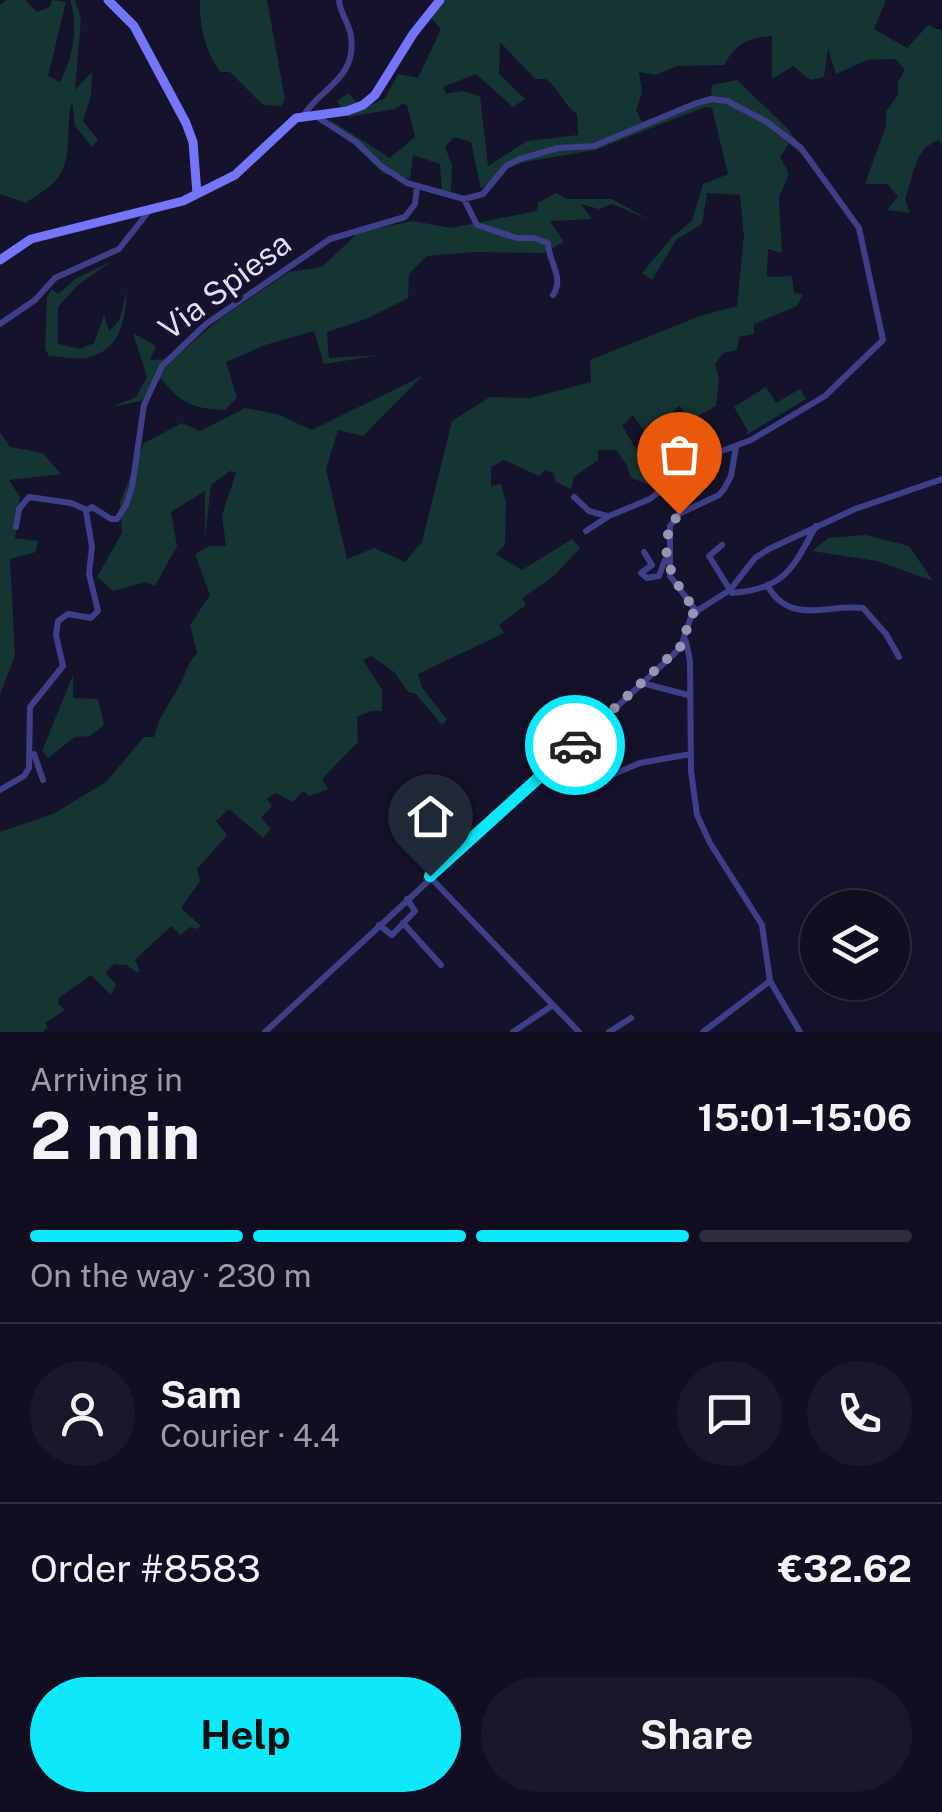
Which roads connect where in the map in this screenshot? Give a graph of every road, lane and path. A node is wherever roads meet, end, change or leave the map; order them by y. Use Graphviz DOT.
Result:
graph roads {
  1 [pos="108,0"];
  2 [pos="339,0"];
  3 [pos="440,0"];
  4 [pos="309,115"];
  5 [pos="418,186"];
  6 [pos="197,194"];
  7 [pos="464,200"];
  8 [pos="149,212"];
  9 [pos="0,260"];
  10 [pos="553,295"];
  11 [pos="0,324"];
  12 [pos="736,448"];
  13 [pos="942,480"];
  14 [pos="574,498"];
  15 [pos="87,510"];
  16 [pos="608,516"];
  17 [pos="817,525"];
  18 [pos="16,527"];
  19 [pos="586,532"];
  20 [pos="722,545"];
  21 [pos="644,552"];
  22 [pos="668,554"];
  23 [pos="767,585"];
  24 [pos="730,590"];
  25 [pos="697,612"];
  26 [pos="685,638"];
  27 [pos="899,657"];
  28 [pos="641,682"];
  29 [pos="688,695"];
  30 [pos="31,743"];
  31 [pos="690,754"];
  32 [pos="43,780"];
  33 [pos="596,782"];
  34 [pos="0,790"];
  35 [pos="430,876"];
  36 [pos="407,899"];
  37 [pos="403,923"];
  38 [pos="379,925"];
  39 [pos="440,965"];
  40 [pos="770,981"];
  41 [pos="553,1005"];
  42 [pos="631,1018"];
  43 [pos="265,1032"];
  44 [pos="513,1032"];
  45 [pos="578,1032"];
  46 [pos="610,1032"];
  47 [pos="703,1032"];
  48 [pos="800,1032"];
  1 -- 6 [label="street"];
  2 -- 4 [label="street"];
  3 -- 4 [label="street"];
  4 -- 5 [label="street"];
  4 -- 6 [label="street"];
  5 -- 7 [label="street"];
  5 -- 15 [label="street, Via Spiesa"];
  6 -- 8 [label="street"];
  7 -- 10 [label="street"];
  7 -- 12 [label="street"];
  8 -- 9 [label="street"];
  8 -- 11 [label="street"];
  12 -- 16 [label="street"];
  12 -- 22 [label="street"];
  13 -- 17 [label="street"];
  14 -- 16 [label="street"];
  15 -- 18 [label="street"];
  15 -- 30 [label="street"];
  16 -- 19 [label="street"];
  17 -- 23 [label="street"];
  17 -- 24 [label="street"];
  20 -- 24 [label="street"];
  21 -- 22 [label="street"];
  22 -- 25 [label="street"];
  23 -- 24 [label="street"];
  23 -- 27 [label="street"];
  24 -- 25 [label="street"];
  25 -- 26 [label="street"];
  26 -- 28 [label="street"];
  26 -- 29 [label="street"];
  28 -- 29 [label="street"];
  28 -- 35 [label="street"];
  29 -- 31 [label="street"];
  30 -- 32 [label="street"];
  30 -- 34 [label="street"];
  31 -- 33 [label="street"];
  31 -- 40 [label="street"];
  35 -- 36 [label="street"];
  35 -- 41 [label="street"];
  36 -- 37 [label="street"];
  36 -- 38 [label="street"];
  37 -- 38 [label="street"];
  37 -- 39 [label="street"];
  38 -- 43 [label="street"];
  40 -- 47 [label="street"];
  40 -- 48 [label="street"];
  41 -- 44 [label="street"];
  41 -- 45 [label="street"];
  42 -- 46 [label="street"];
}
